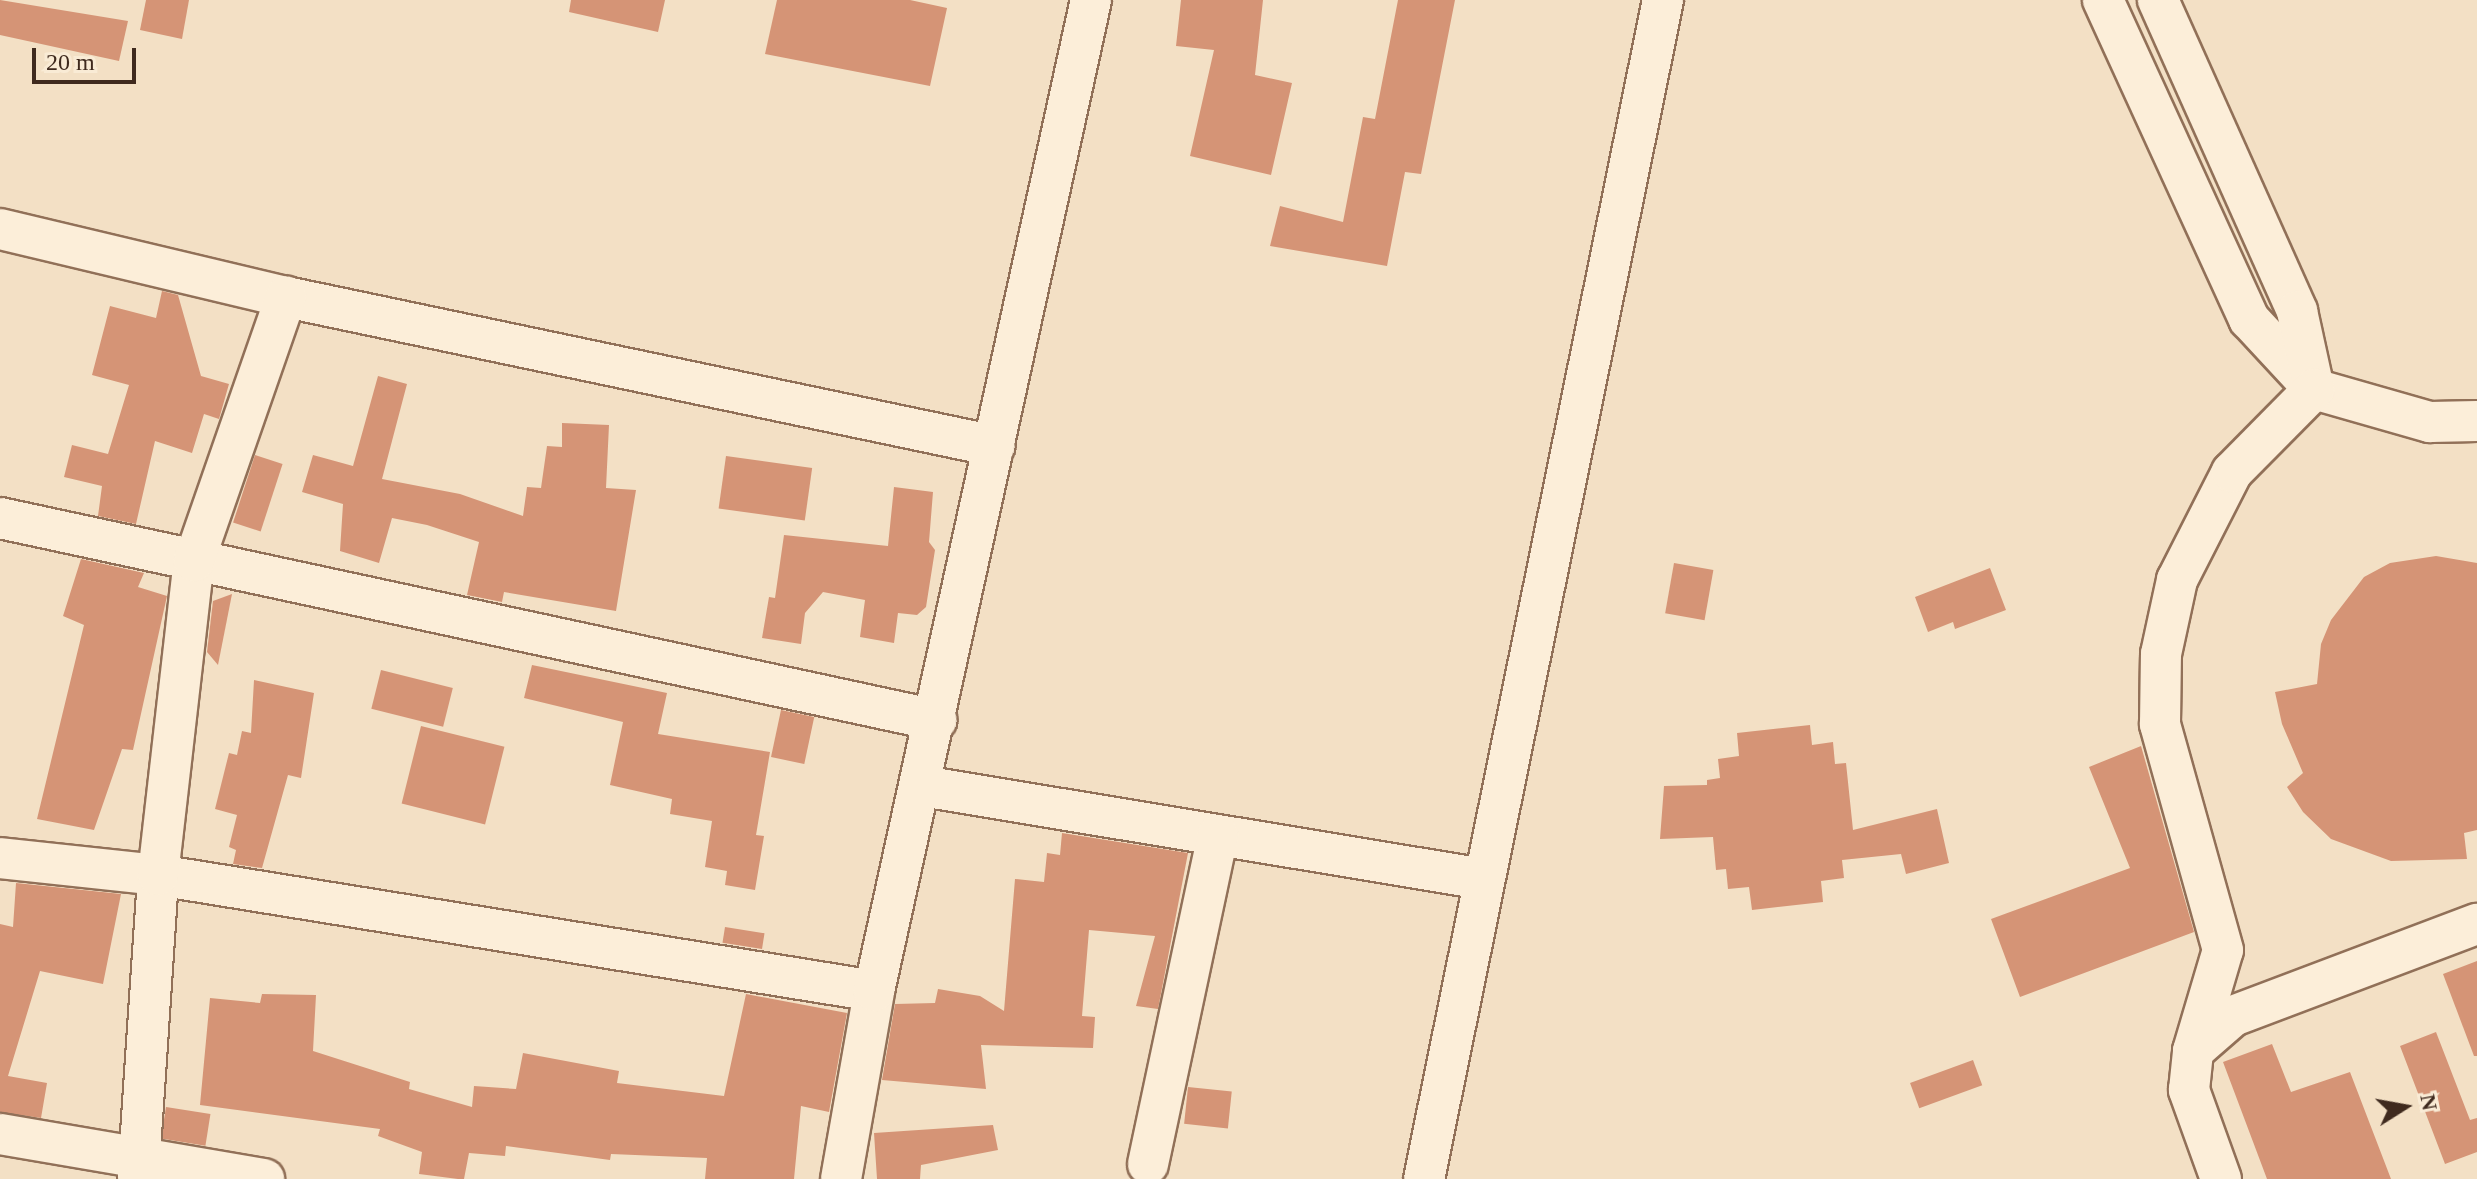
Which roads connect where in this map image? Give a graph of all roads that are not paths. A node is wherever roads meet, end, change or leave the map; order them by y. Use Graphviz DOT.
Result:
graph roads {
  1 [pos="1091,0"];
  2 [pos="1663,0"];
  3 [pos="2103,0"];
  4 [pos="2158,0"];
  5 [pos="0,229"];
  6 [pos="286,297"];
  7 [pos="2314,389"];
  8 [pos="2477,421"];
  9 [pos="995,446"];
  10 [pos="0,518"];
  11 [pos="194,561"];
  12 [pos="936,720"];
  13 [pos="922,786"];
  14 [pos="1218,835"];
  15 [pos="0,858"];
  16 [pos="158,875"];
  17 [pos="1483,879"];
  18 [pos="2477,924"];
  19 [pos="874,991"];
  20 [pos="2193,1051"];
  21 [pos="0,1134"];
  22 [pos="1148,1164"];
  23 [pos="138,1167"];
  24 [pos="264,1179"];
  25 [pos="841,1179"];
  26 [pos="1424,1179"];
  27 [pos="2221,1179"];
  1 -- 9 [label="street"];
  2 -- 17 [label="street"];
  3 -- 7 [label="street"];
  4 -- 7 [label="street"];
  5 -- 6 [label="street"];
  6 -- 9 [label="street"];
  6 -- 11 [label="street"];
  7 -- 8 [label="street"];
  7 -- 20 [label="street"];
  9 -- 12 [label="street"];
  10 -- 11 [label="street"];
  11 -- 12 [label="street"];
  11 -- 16 [label="street"];
  12 -- 13 [label="street"];
  13 -- 14 [label="street"];
  13 -- 19 [label="street"];
  14 -- 17 [label="street"];
  14 -- 22 [label="street"];
  15 -- 16 [label="street"];
  16 -- 19 [label="street"];
  16 -- 23 [label="street"];
  17 -- 26 [label="street"];
  18 -- 20 [label="street"];
  19 -- 25 [label="street"];
  20 -- 27 [label="street"];
  21 -- 23 [label="street"];
  23 -- 24 [label="street"];
}
